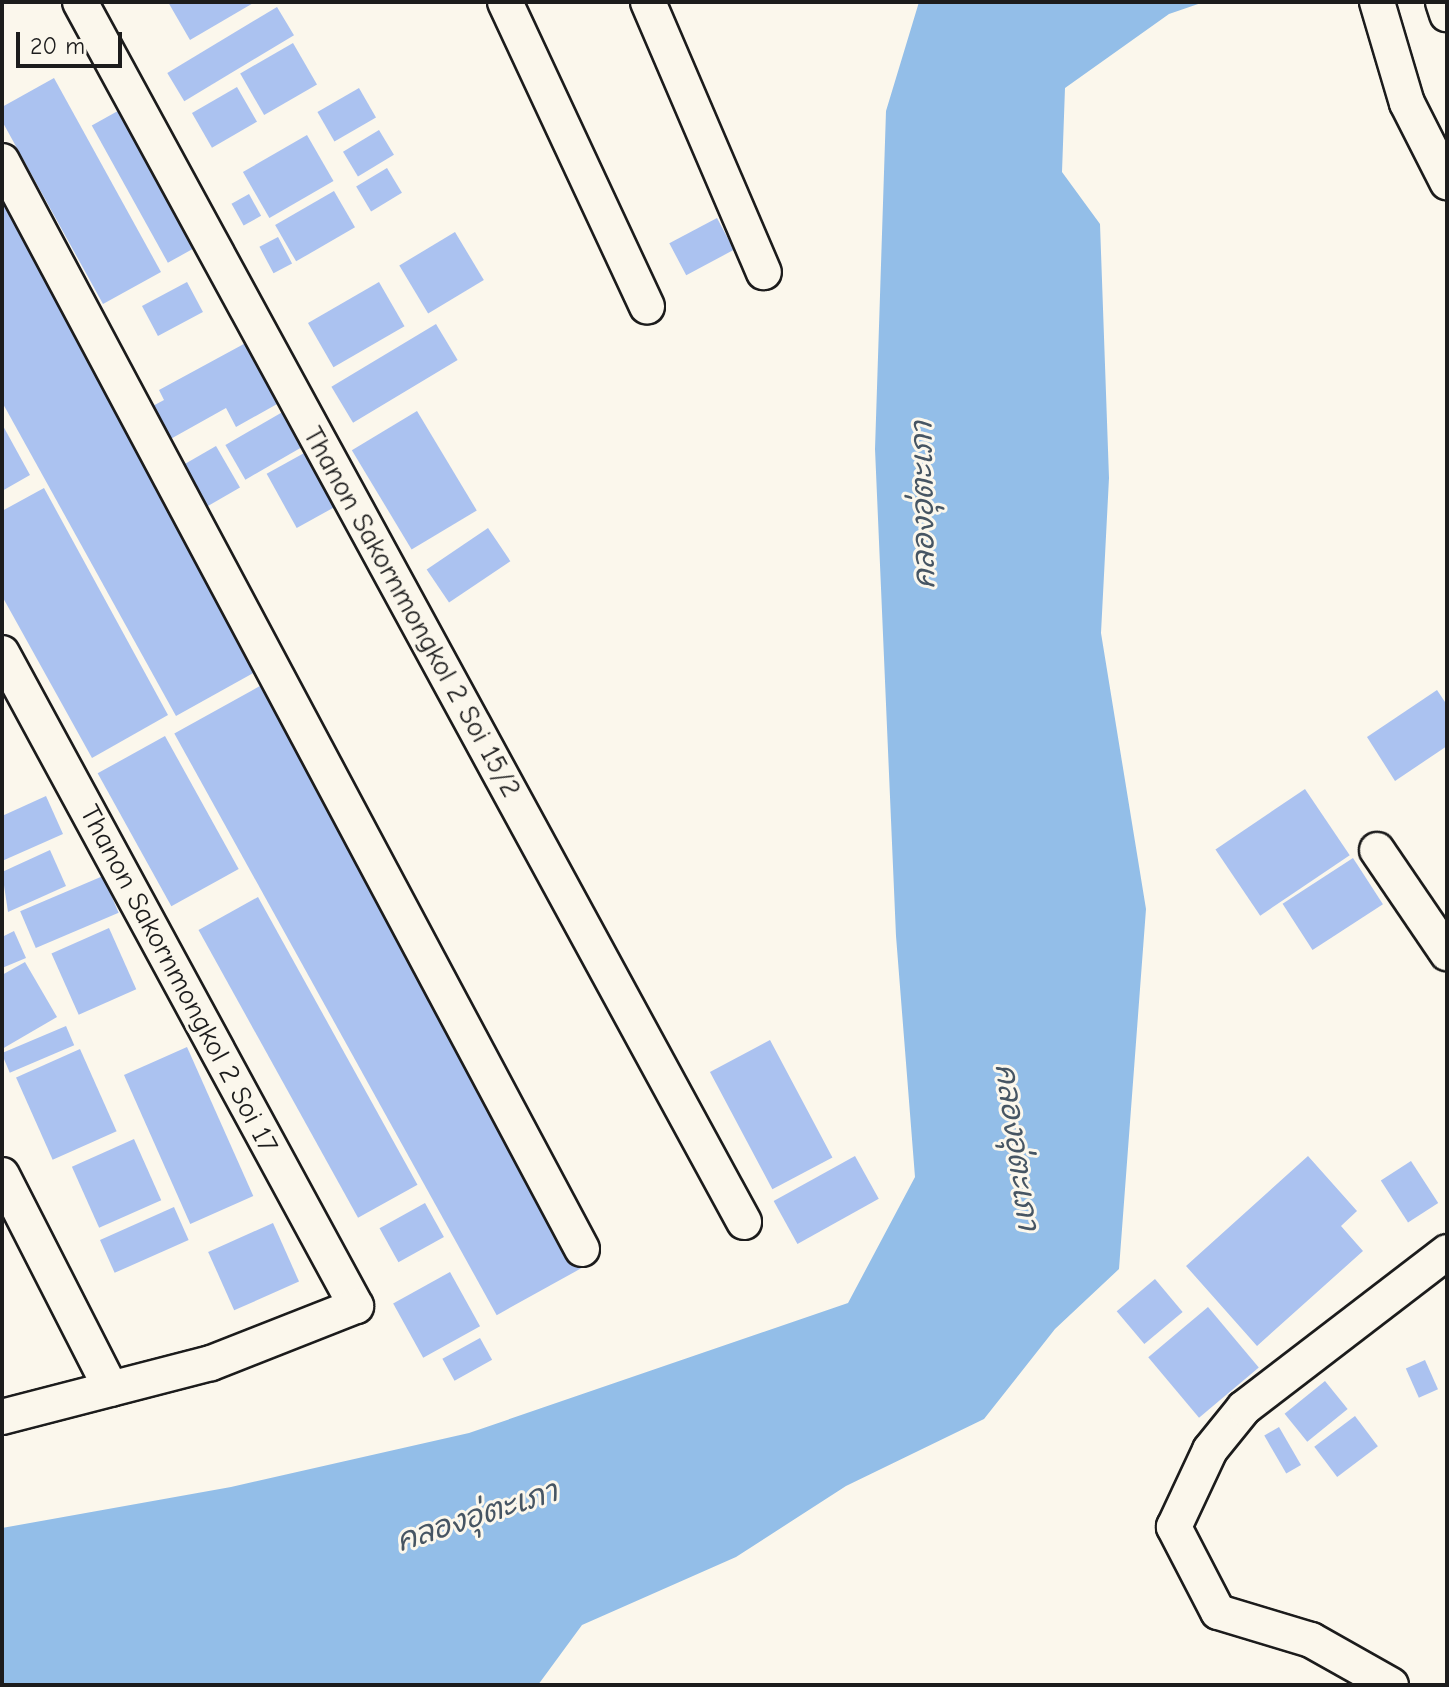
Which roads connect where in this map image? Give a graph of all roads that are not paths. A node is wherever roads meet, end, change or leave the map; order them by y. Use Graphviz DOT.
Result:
graph roads {
  1 [pos="80,2"];
  2 [pos="505,2"];
  3 [pos="648,2"];
  4 [pos="1377,2"];
  5 [pos="1443,2"];
  6 [pos="1447,14"];
  7 [pos="2,161"];
  8 [pos="1447,182"];
  9 [pos="764,272"];
  10 [pos="647,306"];
  11 [pos="2,653"];
  12 [pos="1377,850"];
  13 [pos="1447,953"];
  14 [pos="2,1175"];
  15 [pos="744,1222"];
  16 [pos="582,1249"];
  17 [pos="1447,1252"];
  18 [pos="111,1389"];
  19 [pos="2,1417"];
  20 [pos="1391,1685"];
  1 -- 15 [label="street, Thanon Sakornmongkol 2 Soi 15/2"];
  2 -- 10 [label="street"];
  3 -- 9 [label="street"];
  4 -- 8 [label="street"];
  5 -- 6 [label="street"];
  7 -- 16 [label="street"];
  11 -- 18 [label="street, Thanon Sakornmongkol 2 Soi 17"];
  12 -- 13 [label="street"];
  14 -- 18 [label="street"];
  17 -- 20 [label="street"];
  18 -- 19 [label="street"];
}
